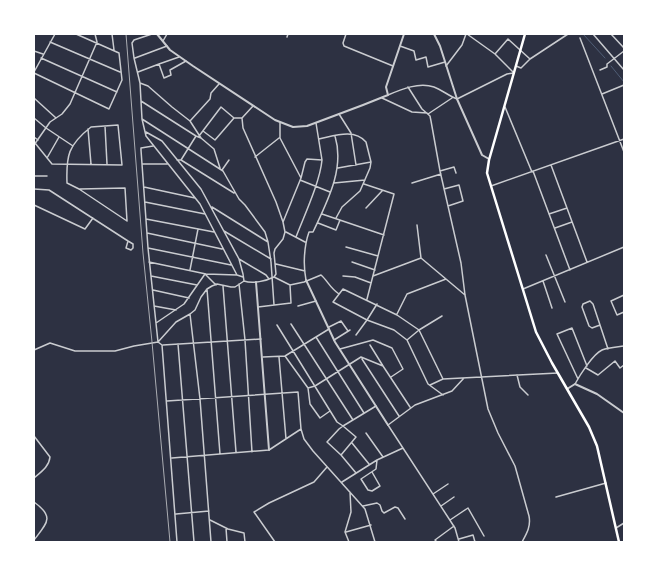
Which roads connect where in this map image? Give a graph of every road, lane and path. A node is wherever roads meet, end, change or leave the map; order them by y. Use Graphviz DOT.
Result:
graph roads {
  1 [pos="54,34"];
  2 [pos="76,34"];
  3 [pos="96,34"];
  4 [pos="112,34"];
  5 [pos="152,34"];
  6 [pos="157,34"];
  7 [pos="167,34"];
  8 [pos="346,34"];
  9 [pos="404,34"];
  10 [pos="434,34"];
  11 [pos="466,34"];
  12 [pos="525,34"];
  13 [pos="568,34"];
  14 [pos="593,34"];
  15 [pos="610,34"];
  16 [pos="81,35"];
  17 [pos="580,38"];
  18 [pos="50,42"];
  19 [pos="97,42"];
  20 [pos="163,42"];
  21 [pos="166,46"];
  22 [pos="400,46"];
  23 [pos="624,49"];
  24 [pos="114,50"];
  25 [pos="521,50"];
  26 [pos="34,51"];
  27 [pos="43,54"];
  28 [pos="495,54"];
  29 [pos="180,57"];
  30 [pos="41,58"];
  31 [pos="134,58"];
  32 [pos="614,58"];
  33 [pos="530,59"];
  34 [pos="89,60"];
  35 [pos="186,61"];
  36 [pos="445,62"];
  37 [pos="159,64"];
  38 [pos="393,66"];
  39 [pos="446,66"];
  40 [pos="516,66"];
  41 [pos="600,70"];
  42 [pos="624,70"];
  43 [pos="34,72"];
  44 [pos="138,72"];
  45 [pos="120,73"];
  46 [pos="514,73"];
  47 [pos="82,77"];
  48 [pos="140,84"];
  49 [pos="219,84"];
  50 [pos="624,85"];
  51 [pos="408,87"];
  52 [pos="117,92"];
  53 [pos="75,93"];
  54 [pos="602,94"];
  55 [pos="388,95"];
  56 [pos="34,98"];
  57 [pos="381,98"];
  58 [pos="452,98"];
  59 [pos="457,99"];
  60 [pos="141,102"];
  61 [pos="253,106"];
  62 [pos="505,106"];
  63 [pos="339,114"];
  64 [pos="427,114"];
  65 [pos="34,118"];
  66 [pos="56,118"];
  67 [pos="142,118"];
  68 [pos="234,118"];
  69 [pos="242,118"];
  70 [pos="190,121"];
  71 [pos="280,123"];
  72 [pos="316,123"];
  73 [pos="105,126"];
  74 [pos="46,128"];
  75 [pos="88,129"];
  76 [pos="203,131"];
  77 [pos="145,132"];
  78 [pos="351,133"];
  79 [pos="196,136"];
  80 [pos="335,136"];
  81 [pos="34,137"];
  82 [pos="59,137"];
  83 [pos="200,137"];
  84 [pos="280,138"];
  85 [pos="319,139"];
  86 [pos="624,139"];
  87 [pos="38,140"];
  88 [pos="620,140"];
  89 [pos="35,144"];
  90 [pos="73,146"];
  91 [pos="153,146"];
  92 [pos="188,148"];
  93 [pos="624,152"];
  94 [pos="255,157"];
  95 [pos="47,158"];
  96 [pos="177,160"];
  97 [pos="181,160"];
  98 [pos="229,160"];
  99 [pos="322,160"];
  100 [pos="489,160"];
  101 [pos="371,162"];
  102 [pos="67,164"];
  103 [pos="91,164"];
  104 [pos="142,164"];
  105 [pos="168,164"];
  106 [pos="108,165"];
  107 [pos="356,165"];
  108 [pos="551,165"];
  109 [pos="338,168"];
  110 [pos="221,169"];
  111 [pos="440,171"];
  112 [pos="532,171"];
  113 [pos="456,173"];
  114 [pos="441,174"];
  115 [pos="34,176"];
  116 [pos="47,176"];
  117 [pos="301,179"];
  118 [pos="365,180"];
  119 [pos="334,183"];
  120 [pos="412,183"];
  121 [pos="363,184"];
  122 [pos="315,186"];
  123 [pos="491,186"];
  124 [pos="143,187"];
  125 [pos="34,189"];
  126 [pos="79,189"];
  127 [pos="444,189"];
  128 [pos="382,191"];
  129 [pos="330,192"];
  130 [pos="236,194"];
  131 [pos="195,198"];
  132 [pos="145,202"];
  133 [pos="34,205"];
  134 [pos="448,206"];
  135 [pos="211,207"];
  136 [pos="366,208"];
  137 [pos="567,208"];
  138 [pos="205,214"];
  139 [pos="322,214"];
  140 [pos="549,214"];
  141 [pos="93,218"];
  142 [pos="336,218"];
  143 [pos="146,219"];
  144 [pos="340,220"];
  145 [pos="283,222"];
  146 [pos="572,222"];
  147 [pos="317,223"];
  148 [pos="417,225"];
  149 [pos="554,228"];
  150 [pos="198,229"];
  151 [pos="224,231"];
  152 [pos="214,232"];
  153 [pos="285,232"];
  154 [pos="147,233"];
  155 [pos="384,235"];
  156 [pos="296,237"];
  157 [pos="128,241"];
  158 [pos="268,242"];
  159 [pos="305,242"];
  160 [pos="195,243"];
  161 [pos="346,247"];
  162 [pos="148,248"];
  163 [pos="624,248"];
  164 [pos="222,249"];
  165 [pos="546,255"];
  166 [pos="378,256"];
  167 [pos="192,257"];
  168 [pos="421,258"];
  169 [pos="239,259"];
  170 [pos="271,259"];
  171 [pos="149,262"];
  172 [pos="352,262"];
  173 [pos="587,263"];
  174 [pos="275,264"];
  175 [pos="232,265"];
  176 [pos="190,270"];
  177 [pos="375,270"];
  178 [pos="570,270"];
  179 [pos="305,271"];
  180 [pos="205,274"];
  181 [pos="236,274"];
  182 [pos="151,276"];
  183 [pos="343,276"];
  184 [pos="373,276"];
  185 [pos="243,277"];
  186 [pos="555,277"];
  187 [pos="273,278"];
  188 [pos="446,278"];
  189 [pos="268,279"];
  190 [pos="306,280"];
  191 [pos="244,281"];
  192 [pos="543,281"];
  193 [pos="256,282"];
  194 [pos="371,283"];
  195 [pos="239,284"];
  196 [pos="197,285"];
  197 [pos="216,285"];
  198 [pos="290,285"];
  199 [pos="223,286"];
  200 [pos="207,289"];
  201 [pos="523,289"];
  202 [pos="152,290"];
  203 [pos="339,294"];
  204 [pos="465,294"];
  205 [pos="624,295"];
  206 [pos="188,298"];
  207 [pos="367,299"];
  208 [pos="316,301"];
  209 [pos="565,302"];
  210 [pos="377,304"];
  211 [pos="274,305"];
  212 [pos="154,306"];
  213 [pos="298,306"];
  214 [pos="258,307"];
  215 [pos="552,308"];
  216 [pos="176,310"];
  217 [pos="624,312"];
  218 [pos="190,314"];
  219 [pos="397,314"];
  220 [pos="442,316"];
  221 [pos="367,320"];
  222 [pos="156,324"];
  223 [pos="291,324"];
  224 [pos="277,325"];
  225 [pos="600,325"];
  226 [pos="328,329"];
  227 [pos="419,330"];
  228 [pos="356,336"];
  229 [pos="316,337"];
  230 [pos="261,339"];
  231 [pos="244,340"];
  232 [pos="334,340"];
  233 [pos="407,340"];
  234 [pos="227,341"];
  235 [pos="158,342"];
  236 [pos="211,342"];
  237 [pos="194,343"];
  238 [pos="178,344"];
  239 [pos="304,344"];
  240 [pos="162,345"];
  241 [pos="370,345"];
  242 [pos="624,346"];
  243 [pos="608,348"];
  244 [pos="340,349"];
  245 [pos="34,350"];
  246 [pos="294,351"];
  247 [pos="285,356"];
  248 [pos="279,357"];
  249 [pos="262,358"];
  250 [pos="362,358"];
  251 [pos="350,365"];
  252 [pos="624,365"];
  253 [pos="384,366"];
  254 [pos="586,367"];
  255 [pos="338,372"];
  256 [pos="558,373"];
  257 [pos="517,375"];
  258 [pos="390,377"];
  259 [pos="481,377"];
  260 [pos="464,378"];
  261 [pos="326,379"];
  262 [pos="443,379"];
  263 [pos="578,379"];
  264 [pos="575,384"];
  265 [pos="430,385"];
  266 [pos="315,386"];
  267 [pos="308,388"];
  268 [pos="567,389"];
  269 [pos="282,393"];
  270 [pos="265,394"];
  271 [pos="443,395"];
  272 [pos="528,395"];
  273 [pos="248,396"];
  274 [pos="232,397"];
  275 [pos="216,398"];
  276 [pos="200,399"];
  277 [pos="183,400"];
  278 [pos="167,401"];
  279 [pos="376,406"];
  280 [pos="410,407"];
  281 [pos="330,411"];
  282 [pos="364,413"];
  283 [pos="624,413"];
  284 [pos="399,416"];
  285 [pos="353,420"];
  286 [pos="388,425"];
  287 [pos="343,426"];
  288 [pos="301,429"];
  289 [pos="366,433"];
  290 [pos="34,436"];
  291 [pos="286,439"];
  292 [pos="352,443"];
  293 [pos="403,448"];
  294 [pos="270,450"];
  295 [pos="236,452"];
  296 [pos="252,452"];
  297 [pos="220,454"];
  298 [pos="341,455"];
  299 [pos="204,456"];
  300 [pos="187,457"];
  301 [pos="383,457"];
  302 [pos="171,458"];
  303 [pos="377,460"];
  304 [pos="369,464"];
  305 [pos="326,467"];
  306 [pos="356,472"];
  307 [pos="372,472"];
  308 [pos="34,478"];
  309 [pos="342,482"];
  310 [pos="606,483"];
  311 [pos="448,484"];
  312 [pos="350,491"];
  313 [pos="433,494"];
  314 [pos="454,497"];
  315 [pos="556,497"];
  316 [pos="34,502"];
  317 [pos="363,506"];
  318 [pos="441,506"];
  319 [pos="209,511"];
  320 [pos="191,513"];
  321 [pos="176,514"];
  322 [pos="405,519"];
  323 [pos="210,520"];
  324 [pos="450,520"];
  325 [pos="624,523"];
  326 [pos="371,525"];
  327 [pos="454,526"];
  328 [pos="226,528"];
  329 [pos="616,528"];
  330 [pos="345,532"];
  331 [pos="484,536"];
  332 [pos="34,540"];
  333 [pos="458,541"];
  334 [pos="177,542"];
  335 [pos="194,542"];
  336 [pos="211,542"];
  337 [pos="227,542"];
  338 [pos="245,542"];
  339 [pos="275,542"];
  340 [pos="349,542"];
  341 [pos="374,542"];
  342 [pos="437,542"];
  343 [pos="476,542"];
  344 [pos="522,542"];
  345 [pos="619,542"];
  1 -- 18 [label="street"];
  2 -- 16 [label="street"];
  3 -- 19 [label="street"];
  4 -- 24 [label="street"];
  5 -- 31 [label="street"];
  6 -- 20 [label="street"];
  7 -- 20 [label="street"];
  8 -- 38 [label="street"];
  9 -- 22 [label="street"];
  10 -- 36 [label="street"];
  11 -- 28 [label="street"];
  11 -- 39 [label="street"];
  12 -- 25 [label="main road"];
  13 -- 33 [label="street"];
  14 -- 32 [label="street"];
  15 -- 23 [label="street"];
  16 -- 19 [label="street"];
  17 -- 54 [label="street"];
  18 -- 27 [label="street"];
  18 -- 34 [label="street"];
  19 -- 24 [label="street"];
  19 -- 34 [label="street"];
  20 -- 21 [label="street"];
  21 -- 29 [label="street"];
  21 -- 31 [label="street"];
  22 -- 36 [label="street"];
  22 -- 38 [label="street"];
  23 -- 32 [label="street"];
  24 -- 45 [label="street"];
  25 -- 28 [label="street"];
  25 -- 33 [label="street"];
  25 -- 40 [label="main road"];
  26 -- 27 [label="street"];
  27 -- 30 [label="street"];
  28 -- 46 [label="street"];
  29 -- 35 [label="street"];
  29 -- 37 [label="street"];
  30 -- 43 [label="street"];
  30 -- 47 [label="street"];
  31 -- 44 [label="street"];
  32 -- 41 [label="street"];
  32 -- 42 [label="street"];
  33 -- 40 [label="street"];
  34 -- 45 [label="street"];
  34 -- 47 [label="street"];
  35 -- 37 [label="street"];
  35 -- 49 [label="street"];
  36 -- 39 [label="street"];
  37 -- 44 [label="street"];
  38 -- 55 [label="street"];
  39 -- 59 [label="street"];
  40 -- 46 [label="main road"];
  43 -- 53 [label="street"];
  44 -- 48 [label="street"];
  45 -- 52 [label="street"];
  46 -- 59 [label="street"];
  46 -- 62 [label="main road"];
  47 -- 52 [label="street"];
  47 -- 53 [label="street"];
  48 -- 60 [label="street"];
  48 -- 70 [label="street"];
  49 -- 61 [label="street"];
  49 -- 70 [label="street"];
  50 -- 54 [label="street"];
  51 -- 55 [label="street"];
  51 -- 58 [label="street"];
  51 -- 64 [label="street"];
  52 -- 53 [label="street"];
  53 -- 66 [label="street"];
  54 -- 88 [label="street"];
  55 -- 57 [label="street"];
  56 -- 66 [label="street"];
  57 -- 63 [label="street"];
  57 -- 64 [label="street"];
  58 -- 59 [label="street"];
  58 -- 64 [label="street"];
  59 -- 100 [label="street"];
  60 -- 67 [label="street"];
  60 -- 79 [label="street"];
  61 -- 69 [label="street"];
  61 -- 71 [label="street"];
  62 -- 100 [label="main road"];
  62 -- 112 [label="street"];
  63 -- 72 [label="street"];
  63 -- 78 [label="street"];
  64 -- 111 [label="street"];
  65 -- 74 [label="street"];
  66 -- 74 [label="street"];
  67 -- 77 [label="street"];
  67 -- 92 [label="street"];
  68 -- 69 [label="street"];
  68 -- 76 [label="street"];
  68 -- 76 [label="street"];
  69 -- 94 [label="street"];
  70 -- 83 [label="street"];
  71 -- 72 [label="street"];
  71 -- 84 [label="street"];
  72 -- 85 [label="street"];
  73 -- 75 [label="street"];
  73 -- 106 [label="street"];
  73 -- 106 [label="street"];
  74 -- 82 [label="street"];
  74 -- 87 [label="street"];
  75 -- 90 [label="street"];
  75 -- 103 [label="street"];
  76 -- 83 [label="street"];
  77 -- 91 [label="street"];
  77 -- 96 [label="street"];
  78 -- 80 [label="street"];
  78 -- 101 [label="street"];
  78 -- 107 [label="street"];
  79 -- 83 [label="street"];
  79 -- 92 [label="street"];
  80 -- 85 [label="street"];
  80 -- 109 [label="street"];
  81 -- 87 [label="street"];
  82 -- 90 [label="street"];
  82 -- 95 [label="street"];
  83 -- 110 [label="street"];
  84 -- 94 [label="street"];
  84 -- 117 [label="street"];
  85 -- 99 [label="street"];
  86 -- 88 [label="street"];
  87 -- 89 [label="street"];
  88 -- 93 [label="street"];
  88 -- 108 [label="street"];
  89 -- 95 [label="street"];
  90 -- 102 [label="street"];
  91 -- 104 [label="street"];
  91 -- 105 [label="street"];
  92 -- 97 [label="street"];
  92 -- 110 [label="street"];
  94 -- 145 [label="street"];
  95 -- 102 [label="street"];
  96 -- 97 [label="street"];
  96 -- 135 [label="street"];
  97 -- 130 [label="street"];
  98 -- 110 [label="street"];
  99 -- 117 [label="street"];
  99 -- 122 [label="street"];
  100 -- 123 [label="main road"];
  101 -- 107 [label="street"];
  101 -- 118 [label="street"];
  102 -- 103 [label="street"];
  102 -- 126 [label="street"];
  103 -- 106 [label="street"];
  104 -- 105 [label="street"];
  104 -- 124 [label="street"];
  105 -- 131 [label="street"];
  107 -- 109 [label="street"];
  108 -- 112 [label="street"];
  108 -- 137 [label="street"];
  109 -- 119 [label="street"];
  110 -- 130 [label="street"];
  111 -- 113 [label="street"];
  111 -- 114 [label="street"];
  112 -- 123 [label="street"];
  112 -- 140 [label="street"];
  114 -- 120 [label="street"];
  114 -- 127 [label="street"];
  115 -- 116 [label="street"];
  117 -- 122 [label="street"];
  117 -- 145 [label="street"];
  118 -- 119 [label="street"];
  118 -- 121 [label="street"];
  119 -- 129 [label="street"];
  121 -- 128 [label="street"];
  121 -- 142 [label="street"];
  122 -- 129 [label="street"];
  122 -- 156 [label="street"];
  123 -- 201 [label="main road"];
  124 -- 131 [label="street"];
  124 -- 132 [label="street"];
  125 -- 141 [label="street"];
  126 -- 126 [label="street"];
  127 -- 134 [label="street"];
  127 -- 134 [label="street"];
  128 -- 136 [label="street"];
  128 -- 155 [label="street"];
  129 -- 139 [label="street"];
  130 -- 158 [label="street"];
  131 -- 138 [label="street"];
  132 -- 138 [label="street"];
  132 -- 143 [label="street"];
  133 -- 141 [label="street"];
  134 -- 204 [label="street"];
  135 -- 151 [label="street"];
  135 -- 158 [label="street"];
  137 -- 140 [label="street"];
  137 -- 146 [label="street"];
  138 -- 152 [label="street"];
  139 -- 142 [label="street"];
  139 -- 147 [label="street"];
  140 -- 149 [label="street"];
  141 -- 157 [label="street"];
  142 -- 144 [label="street"];
  143 -- 150 [label="street"];
  143 -- 154 [label="street"];
  144 -- 147 [label="street"];
  144 -- 155 [label="street"];
  145 -- 153 [label="street"];
  146 -- 149 [label="street"];
  146 -- 173 [label="street"];
  147 -- 159 [label="street"];
  148 -- 168 [label="street"];
  149 -- 178 [label="street"];
  150 -- 152 [label="street"];
  150 -- 160 [label="street"];
  151 -- 169 [label="street"];
  151 -- 170 [label="street"];
  152 -- 164 [label="street"];
  153 -- 156 [label="street"];
  153 -- 174 [label="street"];
  154 -- 160 [label="street"];
  154 -- 162 [label="street"];
  155 -- 166 [label="street"];
  156 -- 159 [label="street"];
  157 -- 157 [label="street"];
  158 -- 170 [label="street"];
  159 -- 179 [label="street"];
  160 -- 164 [label="street"];
  160 -- 167 [label="street"];
  161 -- 166 [label="street"];
  162 -- 167 [label="street"];
  162 -- 171 [label="street"];
  163 -- 173 [label="street"];
  164 -- 175 [label="street"];
  165 -- 186 [label="street"];
  166 -- 177 [label="street"];
  167 -- 175 [label="street"];
  167 -- 176 [label="street"];
  168 -- 184 [label="street"];
  168 -- 188 [label="street"];
  169 -- 185 [label="street"];
  169 -- 189 [label="street"];
  170 -- 187 [label="street"];
  171 -- 176 [label="street"];
  171 -- 182 [label="street"];
  172 -- 177 [label="street"];
  173 -- 178 [label="street"];
  174 -- 179 [label="street"];
  174 -- 187 [label="street"];
  175 -- 181 [label="street"];
  176 -- 180 [label="street"];
  177 -- 184 [label="street"];
  178 -- 186 [label="street"];
  179 -- 190 [label="street"];
  180 -- 181 [label="street"];
  180 -- 196 [label="street"];
  180 -- 197 [label="street"];
  181 -- 185 [label="street"];
  182 -- 196 [label="street"];
  182 -- 202 [label="street"];
  183 -- 194 [label="street"];
  184 -- 194 [label="street"];
  185 -- 191 [label="street"];
  186 -- 192 [label="street"];
  186 -- 209 [label="street"];
  187 -- 189 [label="street"];
  187 -- 198 [label="street"];
  187 -- 211 [label="street"];
  188 -- 204 [label="street"];
  188 -- 219 [label="street"];
  189 -- 193 [label="street"];
  190 -- 198 [label="street"];
  190 -- 203 [label="street"];
  190 -- 208 [label="street"];
  191 -- 193 [label="street"];
  191 -- 195 [label="street"];
  192 -- 201 [label="street"];
  192 -- 215 [label="street"];
  193 -- 214 [label="street"];
  194 -- 207 [label="street"];
  195 -- 199 [label="street"];
  195 -- 231 [label="street"];
  196 -- 206 [label="street"];
  197 -- 199 [label="street"];
  197 -- 200 [label="street"];
  198 -- 211 [label="street"];
  199 -- 234 [label="street"];
  200 -- 218 [label="street"];
  200 -- 236 [label="street"];
  201 -- 256 [label="main road"];
  202 -- 206 [label="street"];
  202 -- 212 [label="street"];
  203 -- 207 [label="street"];
  203 -- 221 [label="street"];
  204 -- 259 [label="street"];
  205 -- 217 [label="street"];
  206 -- 216 [label="street"];
  207 -- 210 [label="street"];
  208 -- 213 [label="street"];
  208 -- 226 [label="street"];
  210 -- 219 [label="street"];
  210 -- 221 [label="street"];
  211 -- 214 [label="street"];
  212 -- 216 [label="street"];
  212 -- 222 [label="street"];
  214 -- 230 [label="street"];
  216 -- 222 [label="street"];
  218 -- 235 [label="street"];
  218 -- 237 [label="street"];
  219 -- 227 [label="street"];
  220 -- 227 [label="street"];
  221 -- 228 [label="street"];
  221 -- 233 [label="street"];
  222 -- 235 [label="street"];
  223 -- 239 [label="street"];
  224 -- 246 [label="street"];
  225 -- 225 [label="street"];
  225 -- 243 [label="street"];
  226 -- 229 [label="street"];
  226 -- 232 [label="street"];
  226 -- 232 [label="street"];
  227 -- 233 [label="street"];
  227 -- 262 [label="street"];
  229 -- 239 [label="street"];
  229 -- 255 [label="street"];
  230 -- 231 [label="street"];
  230 -- 249 [label="street"];
  231 -- 234 [label="street"];
  231 -- 273 [label="street"];
  232 -- 244 [label="street"];
  233 -- 265 [label="street"];
  234 -- 236 [label="street"];
  234 -- 274 [label="street"];
  235 -- 240 [label="street"];
  235 -- 245 [label="street"];
  236 -- 237 [label="street"];
  236 -- 275 [label="street"];
  237 -- 238 [label="street"];
  237 -- 276 [label="street"];
  238 -- 240 [label="street"];
  238 -- 277 [label="street"];
  239 -- 246 [label="street"];
  239 -- 261 [label="street"];
  240 -- 278 [label="street"];
  241 -- 253 [label="street"];
  242 -- 243 [label="street"];
  243 -- 254 [label="street"];
  244 -- 251 [label="street"];
  244 -- 258 [label="street"];
  246 -- 247 [label="street"];
  246 -- 266 [label="street"];
  247 -- 248 [label="street"];
  247 -- 267 [label="street"];
  248 -- 249 [label="street"];
  248 -- 269 [label="street"];
  249 -- 270 [label="street"];
  250 -- 251 [label="street"];
  250 -- 253 [label="street"];
  250 -- 284 [label="street"];
  251 -- 255 [label="street"];
  251 -- 279 [label="street"];
  252 -- 254 [label="street"];
  253 -- 258 [label="street"];
  254 -- 263 [label="street"];
  254 -- 263 [label="street"];
  255 -- 261 [label="street"];
  255 -- 282 [label="street"];
  256 -- 257 [label="street"];
  256 -- 268 [label="main road"];
  257 -- 259 [label="street"];
  257 -- 272 [label="street"];
  258 -- 280 [label="street"];
  259 -- 260 [label="street"];
  259 -- 344 [label="street"];
  260 -- 262 [label="street"];
  260 -- 271 [label="street"];
  261 -- 266 [label="street"];
  261 -- 285 [label="street"];
  262 -- 265 [label="street"];
  263 -- 264 [label="street"];
  264 -- 268 [label="street"];
  264 -- 283 [label="street"];
  265 -- 271 [label="street"];
  266 -- 267 [label="street"];
  266 -- 281 [label="street"];
  267 -- 281 [label="street"];
  268 -- 310 [label="main road"];
  269 -- 270 [label="street"];
  269 -- 288 [label="street"];
  269 -- 291 [label="street"];
  270 -- 273 [label="street"];
  270 -- 294 [label="street"];
  271 -- 280 [label="street"];
  273 -- 274 [label="street"];
  273 -- 296 [label="street"];
  274 -- 275 [label="street"];
  274 -- 295 [label="street"];
  275 -- 276 [label="street"];
  275 -- 297 [label="street"];
  276 -- 277 [label="street"];
  276 -- 299 [label="street"];
  277 -- 278 [label="street"];
  277 -- 300 [label="street"];
  278 -- 302 [label="street"];
  279 -- 282 [label="street"];
  279 -- 286 [label="street"];
  280 -- 284 [label="street"];
  281 -- 287 [label="street"];
  282 -- 285 [label="street"];
  284 -- 286 [label="street"];
  285 -- 287 [label="street"];
  286 -- 293 [label="street"];
  287 -- 292 [label="street"];
  287 -- 298 [label="street"];
  288 -- 291 [label="street"];
  288 -- 305 [label="street"];
  289 -- 301 [label="street"];
  290 -- 308 [label="street"];
  291 -- 294 [label="street"];
  292 -- 298 [label="street"];
  292 -- 304 [label="street"];
  293 -- 301 [label="street"];
  293 -- 313 [label="street"];
  294 -- 296 [label="street"];
  295 -- 296 [label="street"];
  295 -- 297 [label="street"];
  297 -- 299 [label="street"];
  298 -- 306 [label="street"];
  299 -- 300 [label="street"];
  299 -- 319 [label="street"];
  300 -- 302 [label="street"];
  300 -- 320 [label="street"];
  301 -- 303 [label="street"];
  302 -- 321 [label="street"];
  303 -- 304 [label="street"];
  303 -- 307 [label="street"];
  304 -- 306 [label="street"];
  305 -- 309 [label="street"];
  305 -- 339 [label="street"];
  306 -- 309 [label="street"];
  307 -- 307 [label="street"];
  309 -- 312 [label="street"];
  310 -- 315 [label="street"];
  310 -- 329 [label="main road"];
  311 -- 313 [label="street"];
  312 -- 317 [label="street"];
  312 -- 330 [label="street"];
  313 -- 318 [label="street"];
  314 -- 318 [label="street"];
  316 -- 332 [label="street"];
  317 -- 322 [label="street"];
  317 -- 326 [label="street"];
  318 -- 324 [label="street"];
  319 -- 320 [label="street"];
  319 -- 323 [label="street"];
  320 -- 321 [label="street"];
  320 -- 335 [label="street"];
  321 -- 334 [label="street"];
  323 -- 328 [label="street"];
  323 -- 336 [label="street"];
  324 -- 327 [label="street"];
  324 -- 331 [label="street"];
  325 -- 329 [label="street"];
  326 -- 330 [label="street"];
  326 -- 341 [label="street"];
  327 -- 333 [label="street"];
  327 -- 342 [label="street"];
  328 -- 337 [label="street"];
  328 -- 338 [label="street"];
  329 -- 345 [label="main road"];
  330 -- 340 [label="street"];
  333 -- 343 [label="street"];
}
